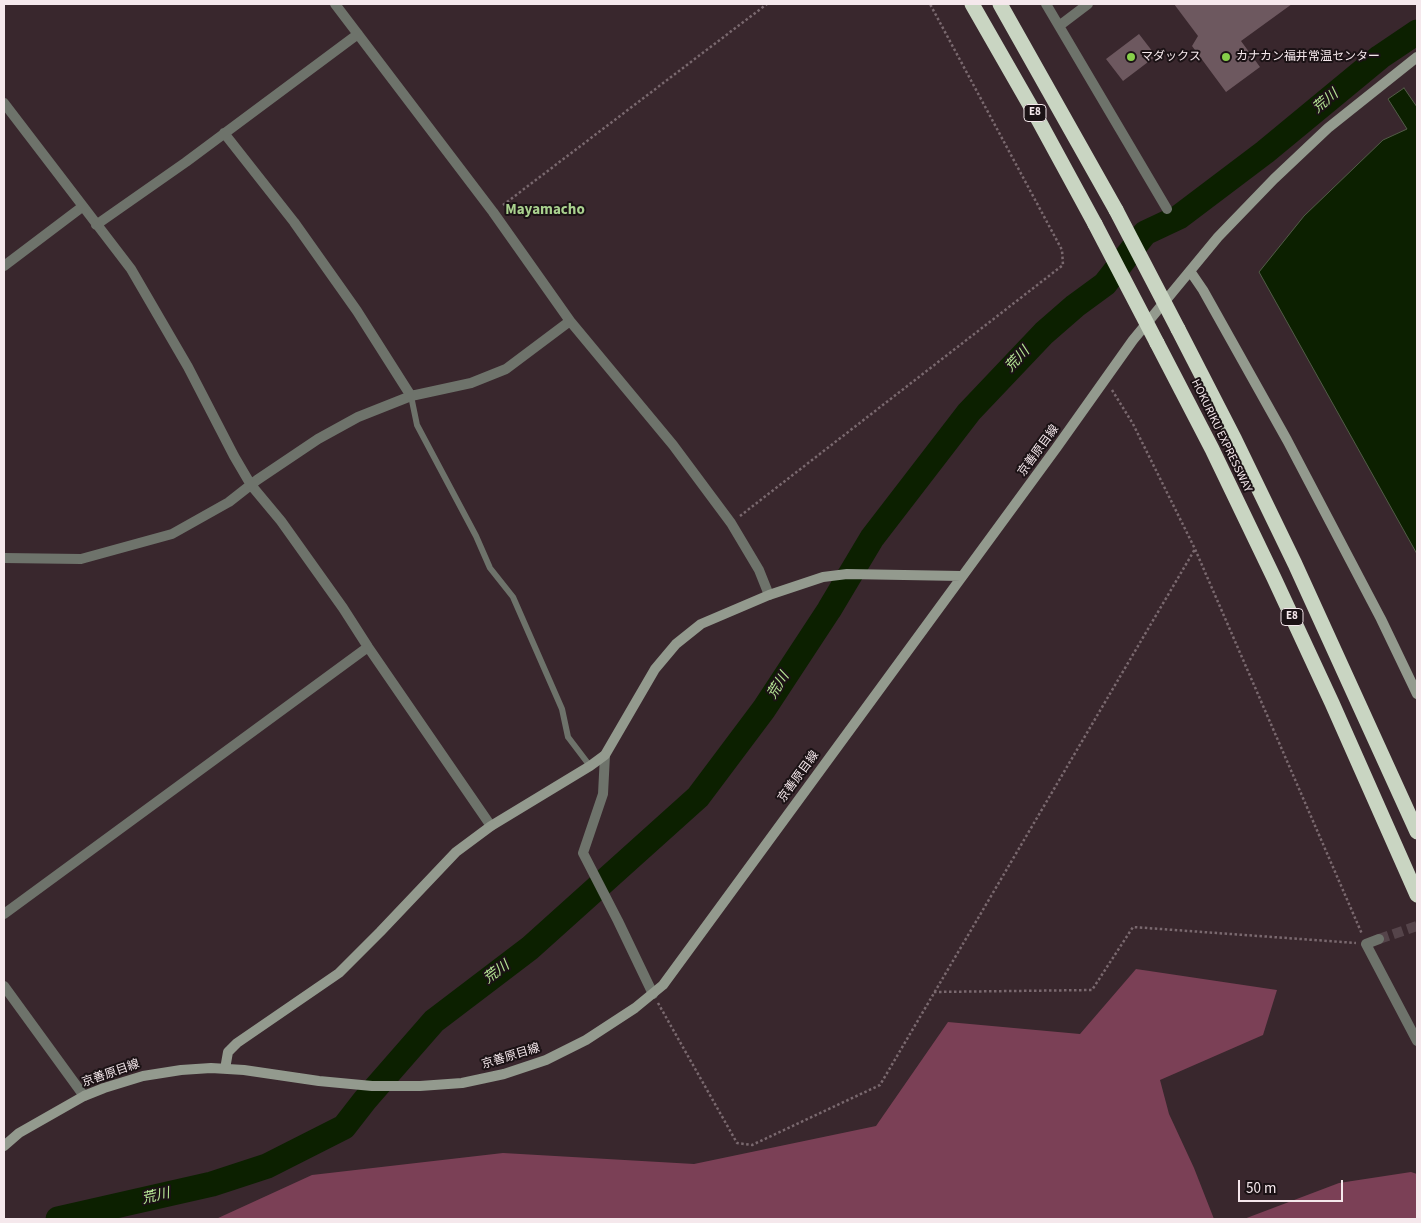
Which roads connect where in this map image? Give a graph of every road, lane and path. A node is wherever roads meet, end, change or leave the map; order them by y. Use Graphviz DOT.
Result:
graph roads {
  1 [pos="335,4"];
  2 [pos="767,4"];
  3 [pos="930,4"];
  4 [pos="972,4"];
  5 [pos="1000,4"];
  6 [pos="1046,4"];
  7 [pos="1088,4"];
  8 [pos="1059,26"];
  9 [pos="358,34"];
  10 [pos="1417,57"];
  11 [pos="4,103"];
  12 [pos="224,133"];
  13 [pos="82,207"];
  14 [pos="1167,208"];
  15 [pos="494,212"];
  16 [pos="96,225"];
  17 [pos="4,266"];
  18 [pos="1190,271"];
  19 [pos="570,321"];
  20 [pos="1106,379"];
  21 [pos="411,396"];
  22 [pos="252,484"];
  23 [pos="731,523"];
  24 [pos="1195,549"];
  25 [pos="4,558"];
  26 [pos="961,576"];
  27 [pos="769,595"];
  28 [pos="368,647"];
  29 [pos="1417,694"];
  30 [pos="605,755"];
  31 [pos="590,766"];
  32 [pos="491,826"];
  33 [pos="1417,832"];
  34 [pos="1417,895"];
  35 [pos="4,914"];
  36 [pos="1378,939"];
  37 [pos="1366,944"];
  38 [pos="4,986"];
  39 [pos="934,992"];
  40 [pos="653,994"];
  41 [pos="1417,1041"];
  42 [pos="225,1069"];
  43 [pos="84,1096"];
  44 [pos="4,1146"];
  1 -- 9 [label="street"];
  2 -- 15 [label="path"];
  3 -- 23 [label="path"];
  4 -- 34 [label="highway, HOKURIKU EXPRESSWAY / E8, bridge"];
  5 -- 33 [label="highway, HOKURIKU EXPRESSWAY / E8, bridge"];
  6 -- 8 [label="street"];
  7 -- 8 [label="street"];
  8 -- 14 [label="street"];
  9 -- 12 [label="street"];
  9 -- 15 [label="street"];
  10 -- 18 [label="main road, 京善原目線"];
  11 -- 13 [label="street"];
  12 -- 16 [label="street"];
  12 -- 21 [label="street"];
  13 -- 16 [label="street"];
  13 -- 17 [label="street"];
  15 -- 19 [label="street"];
  16 -- 22 [label="street"];
  18 -- 20 [label="main road, 京善原目線"];
  18 -- 29 [label="main road"];
  19 -- 21 [label="street"];
  19 -- 23 [label="street"];
  20 -- 24 [label="path"];
  20 -- 26 [label="main road, 京善原目線"];
  21 -- 22 [label="street"];
  21 -- 31 [label="lane"];
  22 -- 25 [label="street"];
  22 -- 28 [label="street"];
  23 -- 27 [label="street"];
  24 -- 37 [label="path"];
  24 -- 39 [label="path"];
  26 -- 27 [label="main road"];
  26 -- 40 [label="main road, 京善原目線"];
  27 -- 30 [label="main road"];
  28 -- 32 [label="street"];
  28 -- 35 [label="street"];
  30 -- 31 [label="main road"];
  30 -- 40 [label="street"];
  31 -- 32 [label="main road"];
  32 -- 42 [label="main road"];
  36 -- 37 [label="street"];
  37 -- 39 [label="path"];
  37 -- 41 [label="street"];
  38 -- 43 [label="street"];
  39 -- 40 [label="path"];
  40 -- 42 [label="main road, 京善原目線"];
  42 -- 43 [label="main road, 京善原目線"];
  43 -- 44 [label="main road, 京善原目線"];
}
